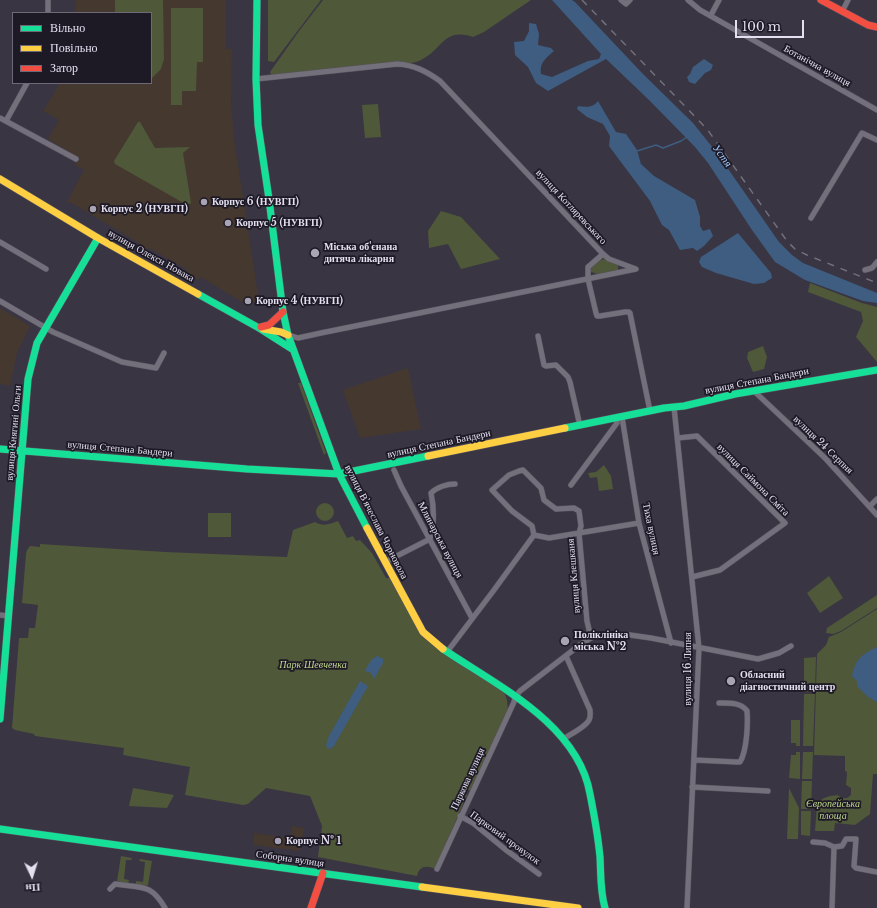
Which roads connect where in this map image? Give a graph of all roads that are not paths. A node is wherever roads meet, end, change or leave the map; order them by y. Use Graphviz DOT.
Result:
graph roads {
  1 [pos="48,0"];
  2 [pos="257,0"];
  3 [pos="621,0"];
  4 [pos="630,0"];
  5 [pos="688,0"];
  6 [pos="719,0"];
  7 [pos="821,0"];
  8 [pos="848,0"];
  9 [pos="48,12"];
  10 [pos="842,12"];
  11 [pos="711,15"];
  12 [pos="877,27"];
  13 [pos="256,79"];
  14 [pos="26,84"];
  15 [pos="877,110"];
  16 [pos="0,118"];
  17 [pos="6,121"];
  18 [pos="877,140"];
  19 [pos="76,160"];
  20 [pos="0,179"];
  21 [pos="811,218"];
  22 [pos="98,238"];
  23 [pos="0,242"];
  24 [pos="603,254"];
  25 [pos="877,262"];
  26 [pos="46,269"];
  27 [pos="865,270"];
  28 [pos="588,279"];
  29 [pos="0,301"];
  30 [pos="283,312"];
  31 [pos="45,328"];
  32 [pos="259,328"];
  33 [pos="288,335"];
  34 [pos="538,336"];
  35 [pos="276,339"];
  36 [pos="292,349"];
  37 [pos="164,353"];
  38 [pos="877,370"];
  39 [pos="754,391"];
  40 [pos="674,407"];
  41 [pos="650,411"];
  42 [pos="619,417"];
  43 [pos="580,426"];
  44 [pos="678,438"];
  45 [pos="0,449"];
  46 [pos="23,451"];
  47 [pos="394,470"];
  48 [pos="339,474"];
  49 [pos="455,484"];
  50 [pos="571,486"];
  51 [pos="877,499"];
  52 [pos="870,506"];
  53 [pos="877,514"];
  54 [pos="639,523"];
  55 [pos="579,533"];
  56 [pos="534,535"];
  57 [pos="430,539"];
  58 [pos="385,562"];
  59 [pos="692,577"];
  60 [pos="0,615"];
  61 [pos="9,616"];
  62 [pos="472,618"];
  63 [pos="591,638"];
  64 [pos="671,643"];
  65 [pos="791,646"];
  66 [pos="699,648"];
  67 [pos="447,652"];
  68 [pos="566,656"];
  69 [pos="515,697"];
  70 [pos="719,703"];
  71 [pos="0,719"];
  72 [pos="563,739"];
  73 [pos="694,760"];
  74 [pos="692,787"];
  75 [pos="768,791"];
  76 [pos="460,816"];
  77 [pos="0,829"];
  78 [pos="813,842"];
  79 [pos="834,847"];
  80 [pos="437,869"];
  81 [pos="877,872"];
  82 [pos="323,873"];
  83 [pos="539,874"];
  84 [pos="110,889"];
  85 [pos="166,908"];
  86 [pos="310,908"];
  87 [pos="578,908"];
  88 [pos="605,908"];
  89 [pos="687,908"];
  90 [pos="832,908"];
  1 -- 9 [label="street"];
  2 -- 13 [label="main road, вулиця Вʼячеслава Чорновола"];
  3 -- 4 [label="street"];
  5 -- 11 [label="street, Ботанічна вулиця"];
  6 -- 11 [label="street"];
  7 -- 10 [label="main road"];
  8 -- 10 [label="street"];
  10 -- 12 [label="main road"];
  11 -- 15 [label="street, Ботанічна вулиця"];
  13 -- 24 [label="street, вулиця Котляревського"];
  13 -- 30 [label="main road, вулиця Вʼячеслава Чорновола"];
  14 -- 17 [label="street"];
  16 -- 17 [label="street"];
  17 -- 19 [label="street"];
  18 -- 21 [label="street"];
  20 -- 22 [label="main road, вулиця Олекси Новака"];
  22 -- 31 [label="main road, вулиця Княгині Ольги"];
  22 -- 32 [label="main road, вулиця Олекси Новака"];
  23 -- 26 [label="street"];
  24 -- 28 [label="street, вулиця Котляревського"];
  24 -- 28 [label="street"];
  25 -- 27 [label="street"];
  28 -- 33 [label="street"];
  28 -- 41 [label="street"];
  29 -- 31 [label="street"];
  30 -- 32 [label="main road"];
  30 -- 33 [label="main road, вулиця Вʼячеслава Чорновола"];
  31 -- 37 [label="street"];
  31 -- 46 [label="main road, вулиця Княгині Ольги"];
  32 -- 33 [label="main road"];
  32 -- 35 [label="main road, вулиця Олекси Новака"];
  33 -- 35 [label="main road"];
  33 -- 36 [label="main road, вулиця Вʼячеслава Чорновола"];
  34 -- 43 [label="street"];
  35 -- 36 [label="main road, вулиця Олекси Новака"];
  36 -- 48 [label="main road, вулиця Вʼячеслава Чорновола"];
  38 -- 39 [label="main road, вулиця Степана Бандери"];
  39 -- 40 [label="main road, вулиця Степана Бандери"];
  39 -- 52 [label="street, вулиця 24 Серпня"];
  40 -- 41 [label="main road, вулиця Степана Бандери"];
  40 -- 44 [label="street, вулиця 16 Липня"];
  41 -- 42 [label="main road, вулиця Степана Бандери"];
  42 -- 43 [label="main road, вулиця Степана Бандери"];
  42 -- 50 [label="street"];
  42 -- 54 [label="street, Тиха вулиця"];
  43 -- 48 [label="main road, вулиця Степана Бандери"];
  44 -- 59 [label="street, вулиця 16 Липня"];
  44 -- 59 [label="street, вулиця Саймона Сміта"];
  45 -- 46 [label="main road, вулиця Степана Бандери"];
  46 -- 48 [label="main road, вулиця Степана Бандери"];
  46 -- 61 [label="main road, вулиця Княгині Ольги"];
  47 -- 57 [label="street, Млинарська вулиця"];
  48 -- 58 [label="main road, вулиця Вʼячеслава Чорновола"];
  49 -- 57 [label="street"];
  51 -- 52 [label="street"];
  52 -- 53 [label="street, вулиця 24 Серпня"];
  54 -- 55 [label="street"];
  54 -- 64 [label="street, Тиха вулиця"];
  55 -- 56 [label="street"];
  55 -- 56 [label="street, вулиця Клешканя"];
  55 -- 63 [label="street, вулиця Клешканя"];
  56 -- 62 [label="street"];
  57 -- 58 [label="street"];
  57 -- 62 [label="street, Млинарська вулиця"];
  58 -- 67 [label="main road, вулиця Вʼячеслава Чорновола"];
  59 -- 66 [label="street, вулиця 16 Липня"];
  60 -- 61 [label="street"];
  61 -- 71 [label="main road, вулиця Княгині Ольги"];
  62 -- 67 [label="street"];
  63 -- 64 [label="street"];
  63 -- 68 [label="street"];
  64 -- 66 [label="street"];
  65 -- 66 [label="street"];
  66 -- 73 [label="street, вулиця 16 Липня"];
  67 -- 69 [label="main road, вулиця Вʼячеслава Чорновола"];
  68 -- 69 [label="street"];
  68 -- 72 [label="street"];
  69 -- 72 [label="main road, вулиця Вʼячеслава Чорновола"];
  69 -- 76 [label="street, Паркова вулиця"];
  70 -- 73 [label="street"];
  72 -- 88 [label="main road, вулиця Вʼячеслава Чорновола"];
  73 -- 74 [label="street, вулиця 16 Липня"];
  74 -- 75 [label="street"];
  74 -- 89 [label="street, вулиця 16 Липня"];
  76 -- 80 [label="street, Паркова вулиця"];
  76 -- 83 [label="street, Парковий провулок"];
  77 -- 82 [label="main road, Соборна вулиця"];
  78 -- 79 [label="street"];
  79 -- 81 [label="street"];
  79 -- 90 [label="street"];
  82 -- 86 [label="main road"];
  82 -- 87 [label="main road, Соборна вулиця"];
  84 -- 85 [label="street"];
}
